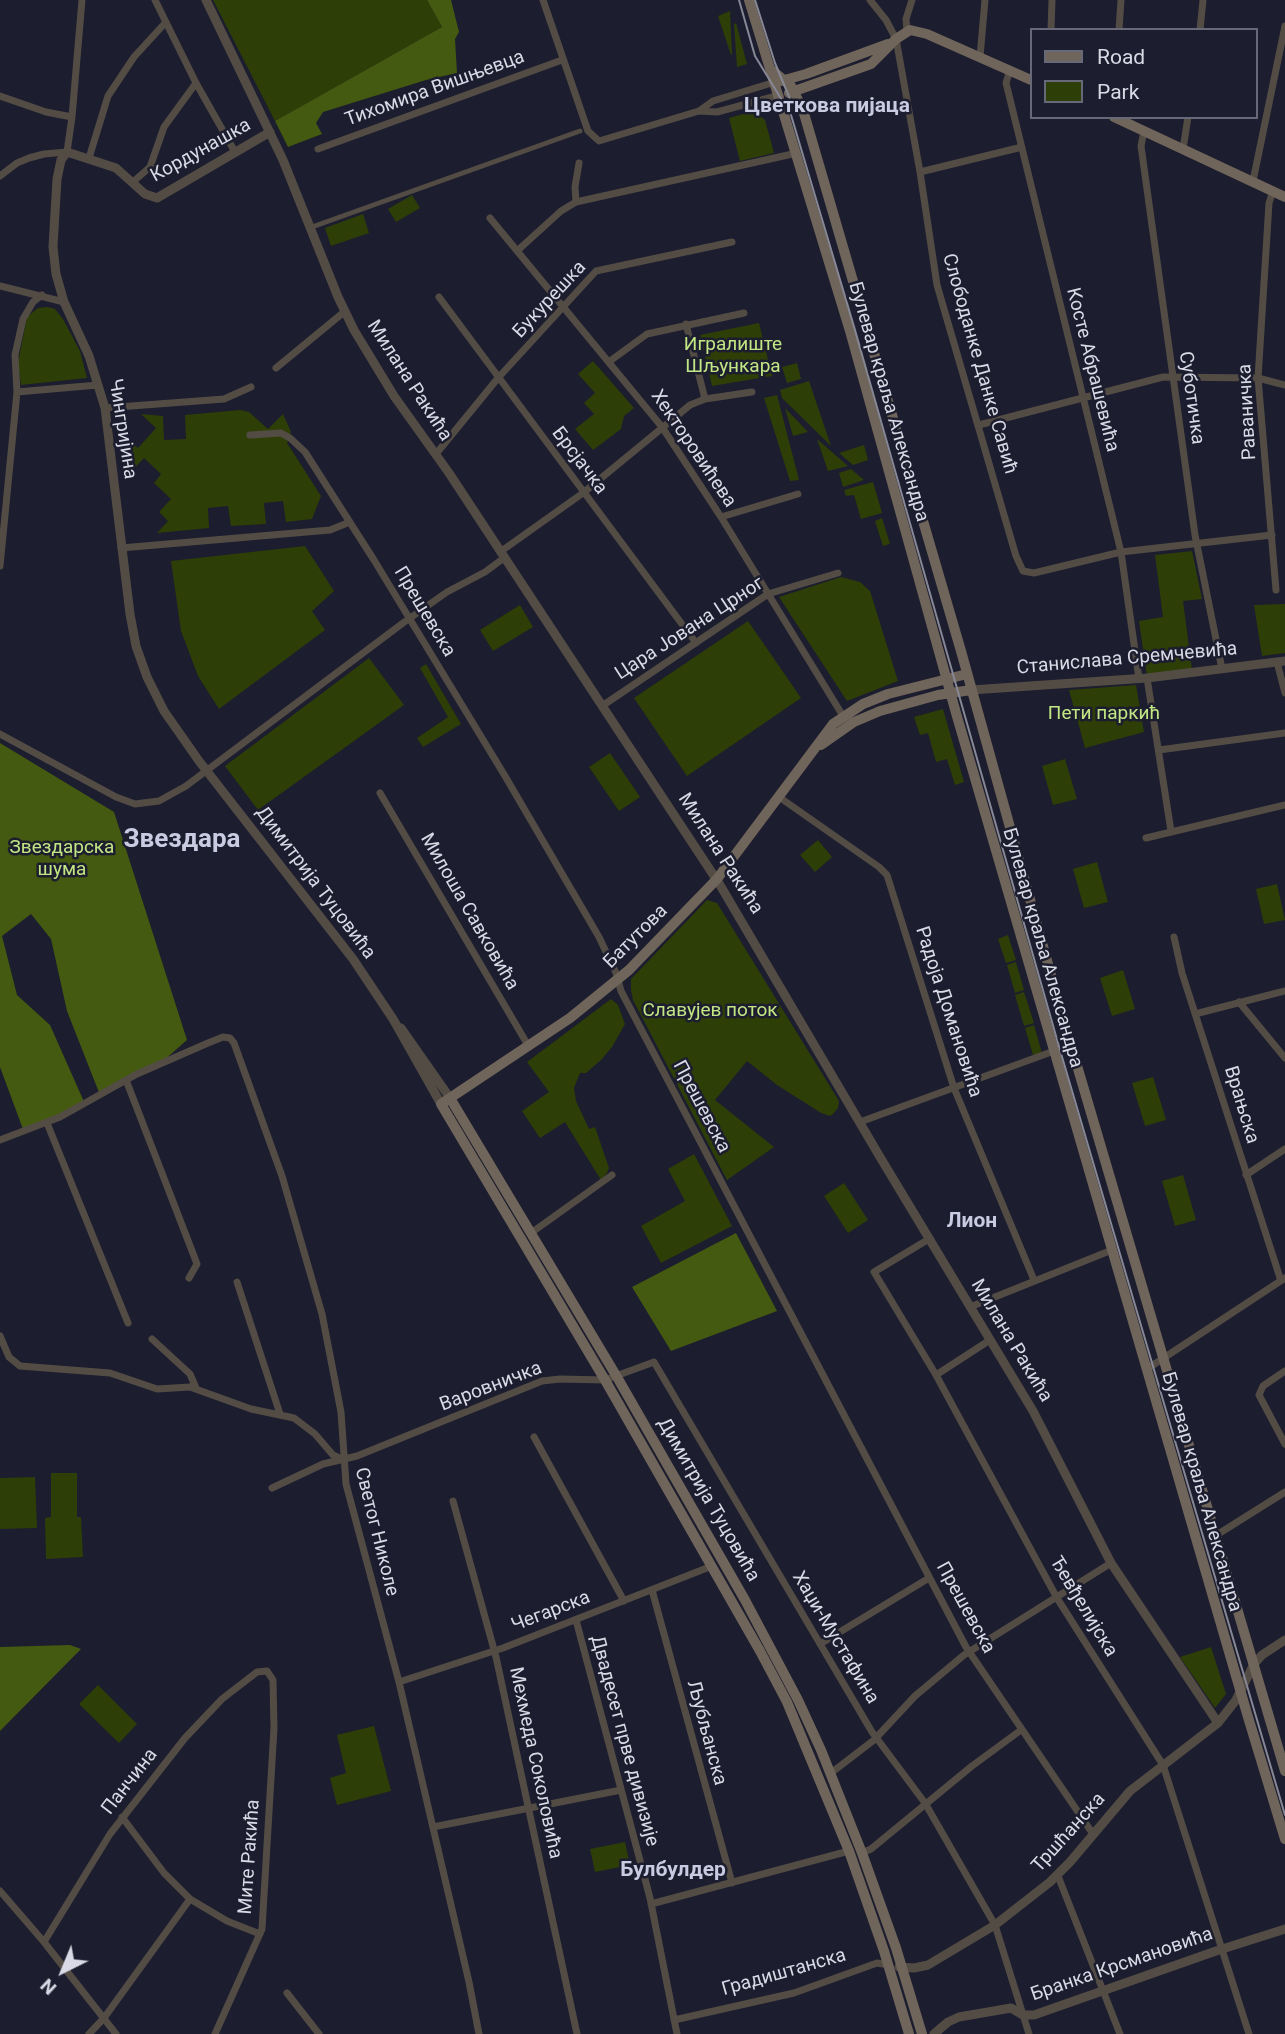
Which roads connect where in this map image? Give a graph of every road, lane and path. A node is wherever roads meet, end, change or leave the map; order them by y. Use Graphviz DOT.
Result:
graph roads {
  1 [pos="82,0"];
  2 [pos="155,0"];
  3 [pos="206,0"];
  4 [pos="543,0"];
  5 [pos="749,0"];
  6 [pos="870,0"];
  7 [pos="912,0"];
  8 [pos="985,0"];
  9 [pos="1052,0"];
  10 [pos="1121,0"];
  11 [pos="1203,0"];
  12 [pos="166,22"];
  13 [pos="1285,26"];
  14 [pos="1051,28"];
  15 [pos="1119,28"];
  16 [pos="1200,28"];
  17 [pos="907,31"];
  18 [pos="893,41"];
  19 [pos="980,57"];
  20 [pos="562,60"];
  21 [pos="1010,70"];
  22 [pos="1030,80"];
  23 [pos="779,81"];
  24 [pos="196,83"];
  25 [pos="787,93"];
  26 [pos="0,96"];
  27 [pos="699,111"];
  28 [pos="72,117"];
  29 [pos="1118,119"];
  30 [pos="1188,119"];
  31 [pos="580,131"];
  32 [pos="1144,131"];
  33 [pos="270,132"];
  34 [pos="1022,147"];
  35 [pos="318,149"];
  36 [pos="1183,149"];
  37 [pos="67,152"];
  38 [pos="235,152"];
  39 [pos="797,153"];
  40 [pos="89,158"];
  41 [pos="579,163"];
  42 [pos="920,172"];
  43 [pos="0,176"];
  44 [pos="1253,181"];
  45 [pos="133,182"];
  46 [pos="1273,191"];
  47 [pos="1285,197"];
  48 [pos="576,202"];
  49 [pos="490,218"];
  50 [pos="312,227"];
  51 [pos="732,242"];
  52 [pos="517,251"];
  53 [pos="0,286"];
  54 [pos="42,295"];
  55 [pos="439,297"];
  56 [pos="64,302"];
  57 [pos="564,306"];
  58 [pos="344,312"];
  59 [pos="744,313"];
  60 [pos="687,324"];
  61 [pos="610,361"];
  62 [pos="276,368"];
  63 [pos="1172,376"];
  64 [pos="498,378"];
  65 [pos="1258,378"];
  66 [pos="98,384"];
  67 [pos="1285,385"];
  68 [pos="251,387"];
  69 [pos="17,392"];
  70 [pos="752,392"];
  71 [pos="1083,398"];
  72 [pos="705,399"];
  73 [pos="105,408"];
  74 [pos="979,425"];
  75 [pos="662,427"];
  76 [pos="250,435"];
  77 [pos="436,454"];
  78 [pos="583,493"];
  79 [pos="798,494"];
  80 [pos="721,517"];
  81 [pos="350,522"];
  82 [pos="1272,535"];
  83 [pos="1196,542"];
  84 [pos="121,548"];
  85 [pos="1121,552"];
  86 [pos="502,555"];
  87 [pos="0,566"];
  88 [pos="838,573"];
  89 [pos="1276,590"];
  90 [pos="768,594"];
  91 [pos="409,618"];
  92 [pos="696,643"];
  93 [pos="1281,661"];
  94 [pos="1222,669"];
  95 [pos="967,674"];
  96 [pos="1143,678"];
  97 [pos="947,679"];
  98 [pos="971,690"];
  99 [pos="951,693"];
  100 [pos="1285,693"];
  101 [pos="602,706"];
  102 [pos="843,716"];
  103 [pos="1285,733"];
  104 [pos="0,734"];
  105 [pos="1159,750"];
  106 [pos="813,751"];
  107 [pos="206,770"];
  108 [pos="380,793"];
  109 [pos="779,797"];
  110 [pos="1285,805"];
  111 [pos="1171,831"];
  112 [pos="1146,838"];
  113 [pos="717,879"];
  114 [pos="1174,937"];
  115 [pos="618,981"];
  116 [pos="1285,991"];
  117 [pos="1239,1002"];
  118 [pos="1195,1014"];
  119 [pos="529,1047"];
  120 [pos="1054,1051"];
  121 [pos="1285,1058"];
  122 [pos="126,1080"];
  123 [pos="954,1088"];
  124 [pos="445,1101"];
  125 [pos="860,1122"];
  126 [pos="47,1123"];
  127 [pos="0,1140"];
  128 [pos="1285,1149"];
  129 [pos="612,1175"];
  130 [pos="1246,1175"];
  131 [pos="531,1233"];
  132 [pos="929,1239"];
  133 [pos="1112,1250"];
  134 [pos="189,1278"];
  135 [pos="1034,1280"];
  136 [pos="1283,1280"];
  137 [pos="237,1282"];
  138 [pos="970,1307"];
  139 [pos="128,1323"];
  140 [pos="0,1336"];
  141 [pos="152,1339"];
  142 [pos="990,1340"];
  143 [pos="1163,1358"];
  144 [pos="654,1362"];
  145 [pos="1147,1369"];
  146 [pos="1285,1371"];
  147 [pos="936,1375"];
  148 [pos="617,1377"];
  149 [pos="605,1380"];
  150 [pos="196,1388"];
  151 [pos="280,1414"];
  152 [pos="534,1437"];
  153 [pos="1285,1444"];
  154 [pos="342,1459"];
  155 [pos="272,1488"];
  156 [pos="1285,1492"];
  157 [pos="453,1501"];
  158 [pos="1215,1535"];
  159 [pos="1111,1563"];
  160 [pos="712,1566"];
  161 [pos="929,1578"];
  162 [pos="652,1591"];
  163 [pos="1057,1598"];
  164 [pos="624,1601"];
  165 [pos="576,1620"];
  166 [pos="1285,1640"];
  167 [pos="820,1644"];
  168 [pos="494,1651"];
  169 [pos="970,1651"];
  170 [pos="1254,1664"];
  171 [pos="269,1673"];
  172 [pos="399,1682"];
  173 [pos="1240,1692"];
  174 [pos="1218,1723"];
  175 [pos="1021,1730"];
  176 [pos="876,1738"];
  177 [pos="1163,1765"];
  178 [pos="1285,1771"];
  179 [pos="831,1773"];
  180 [pos="621,1790"];
  181 [pos="926,1803"];
  182 [pos="529,1808"];
  183 [pos="122,1817"];
  184 [pos="433,1827"];
  185 [pos="1093,1834"];
  186 [pos="1285,1839"];
  187 [pos="849,1851"];
  188 [pos="862,1853"];
  189 [pos="1058,1876"];
  190 [pos="732,1883"];
  191 [pos="0,1891"];
  192 [pos="190,1899"];
  193 [pos="651,1905"];
  194 [pos="995,1925"];
  195 [pos="1285,1929"];
  196 [pos="260,1934"];
  197 [pos="44,1942"];
  198 [pos="1223,1948"];
  199 [pos="889,1965"];
  200 [pos="902,1968"];
  201 [pos="1104,1991"];
  202 [pos="287,1993"];
  203 [pos="1023,2015"];
  204 [pos="104,2018"];
  205 [pos="674,2020"];
  206 [pos="89,2034"];
  207 [pos="116,2034"];
  208 [pos="215,2034"];
  209 [pos="319,2034"];
  210 [pos="478,2034"];
  211 [pos="577,2034"];
  212 [pos="677,2034"];
  213 [pos="909,2034"];
  214 [pos="922,2034"];
  215 [pos="933,2034"];
  216 [pos="1029,2034"];
  217 [pos="1120,2034"];
  218 [pos="1249,2034"];
  1 -- 28 [label="street, Чингријина"];
  2 -- 12 [label="street"];
  3 -- 33 [label="street, Милана Ракића"];
  4 -- 20 [label="street"];
  5 -- 23 [label="main road, Булевар краља Александра"];
  6 -- 18 [label="street"];
  7 -- 17 [label="street"];
  8 -- 19 [label="street"];
  9 -- 14 [label="street"];
  10 -- 15 [label="street"];
  11 -- 16 [label="street"];
  12 -- 24 [label="street"];
  12 -- 40 [label="street"];
  13 -- 44 [label="street"];
  17 -- 18 [label="main road"];
  17 -- 19 [label="main road"];
  18 -- 23 [label="main road"];
  18 -- 25 [label="main road"];
  18 -- 42 [label="street, Слободанке Данке Савић"];
  19 -- 21 [label="main road"];
  20 -- 27 [label="street"];
  20 -- 35 [label="street, Тихомира Вишњевца"];
  21 -- 22 [label="main road"];
  21 -- 34 [label="street, Косте Абрашевића"];
  23 -- 25 [label="main road, Булевар краља Александра"];
  23 -- 27 [label="street"];
  24 -- 38 [label="street"];
  24 -- 45 [label="street"];
  25 -- 27 [label="street"];
  25 -- 39 [label="main road, Булевар краља Александра"];
  25 -- 95 [label="main road, Булевар краља Александра"];
  26 -- 28 [label="street"];
  28 -- 37 [label="street, Чингријина"];
  29 -- 32 [label="main road"];
  30 -- 36 [label="street"];
  31 -- 50 [label="street"];
  32 -- 36 [label="main road"];
  32 -- 63 [label="street, Суботичка"];
  33 -- 38 [label="street, Кордунашка"];
  33 -- 50 [label="street, Милана Ракића"];
  34 -- 42 [label="street"];
  34 -- 71 [label="street, Косте Абрашевића"];
  36 -- 44 [label="main road"];
  37 -- 40 [label="street, Кордунашка"];
  37 -- 43 [label="street, Кордунашка"];
  37 -- 56 [label="street, Чингријина"];
  38 -- 45 [label="street, Кордунашка"];
  39 -- 48 [label="street"];
  39 -- 97 [label="main road, Булевар краља Александра"];
  40 -- 45 [label="street, Кордунашка"];
  41 -- 48 [label="street"];
  42 -- 74 [label="street, Слободанке Данке Савић"];
  44 -- 46 [label="main road"];
  46 -- 47 [label="main road"];
  46 -- 65 [label="street, Раваничка"];
  48 -- 52 [label="street"];
  49 -- 52 [label="street, Хекторовићева"];
  50 -- 58 [label="street, Милана Ракића"];
  51 -- 57 [label="street, Букурешка"];
  52 -- 57 [label="street, Хекторовићева"];
  53 -- 54 [label="street"];
  54 -- 56 [label="street"];
  54 -- 69 [label="street"];
  55 -- 64 [label="street, Брсјачка"];
  56 -- 66 [label="street, Чингријина"];
  57 -- 61 [label="street, Хекторовићева"];
  57 -- 64 [label="street, Букурешка"];
  58 -- 62 [label="street"];
  58 -- 77 [label="street, Милана Ракића"];
  59 -- 60 [label="street"];
  60 -- 61 [label="street"];
  60 -- 72 [label="street"];
  61 -- 75 [label="street, Хекторовићева"];
  63 -- 65 [label="street"];
  63 -- 71 [label="street"];
  63 -- 83 [label="street, Суботичка"];
  64 -- 77 [label="street, Букурешка"];
  64 -- 78 [label="street, Брсјачка"];
  65 -- 67 [label="street"];
  65 -- 82 [label="street, Раваничка"];
  66 -- 69 [label="street"];
  66 -- 73 [label="street, Чингријина"];
  68 -- 73 [label="street"];
  69 -- 87 [label="street"];
  70 -- 72 [label="street"];
  71 -- 74 [label="street"];
  71 -- 85 [label="street, Косте Абрашевића"];
  72 -- 75 [label="street"];
  73 -- 84 [label="street, Чингријина"];
  74 -- 85 [label="street, Слободанке Данке Савић"];
  75 -- 78 [label="street"];
  75 -- 80 [label="street, Хекторовићева"];
  76 -- 81 [label="street, Прешевска"];
  77 -- 86 [label="street, Милана Ракића"];
  78 -- 86 [label="street"];
  78 -- 92 [label="street, Брсјачка"];
  79 -- 80 [label="street"];
  80 -- 90 [label="street, Хекторовићева"];
  81 -- 84 [label="street"];
  81 -- 91 [label="street, Прешевска"];
  82 -- 83 [label="street"];
  82 -- 89 [label="street, Раваничка"];
  83 -- 85 [label="street"];
  83 -- 94 [label="street, Суботичка"];
  84 -- 107 [label="street, Чингријина"];
  85 -- 96 [label="street, Косте Абрашевића"];
  86 -- 91 [label="street"];
  86 -- 101 [label="street, Милана Ракића"];
  88 -- 90 [label="street, Цара Јована Црног"];
  90 -- 92 [label="street, Цара Јована Црног"];
  90 -- 102 [label="street, Хекторовићева"];
  91 -- 107 [label="street"];
  91 -- 115 [label="street, Прешевска"];
  92 -- 101 [label="street, Цара Јована Црног"];
  93 -- 94 [label="street, Станислава Сремчевића"];
  93 -- 100 [label="street"];
  94 -- 96 [label="street, Станислава Сремчевића"];
  95 -- 97 [label="main road, Батутова"];
  95 -- 98 [label="main road, Булевар краља Александра"];
  96 -- 98 [label="street, Станислава Сремчевића"];
  96 -- 105 [label="street, Косте Абрашевића"];
  97 -- 99 [label="main road, Булевар краља Александра"];
  97 -- 102 [label="main road, Батутова"];
  98 -- 99 [label="main road, Батутова"];
  98 -- 143 [label="main road, Булевар краља Александра"];
  99 -- 106 [label="main road, Батутова"];
  99 -- 120 [label="main road, Булевар краља Александра"];
  101 -- 113 [label="street, Милана Ракића"];
  102 -- 106 [label="main road, Батутова"];
  103 -- 105 [label="street"];
  104 -- 107 [label="street"];
  105 -- 111 [label="street, Косте Абрашевића"];
  106 -- 109 [label="main road, Батутова"];
  107 -- 124 [label="street, Димитрија Туцовића"];
  108 -- 119 [label="street, Милоша Савковића"];
  109 -- 113 [label="main road, Батутова"];
  109 -- 123 [label="street, Радоја Домановића"];
  110 -- 111 [label="street"];
  111 -- 112 [label="street"];
  113 -- 115 [label="main road, Батутова"];
  113 -- 125 [label="street, Милана Ракића"];
  114 -- 118 [label="street, Врањска"];
  115 -- 119 [label="main road, Батутова"];
  115 -- 161 [label="street, Прешевска"];
  116 -- 117 [label="street"];
  117 -- 118 [label="street"];
  117 -- 121 [label="street"];
  118 -- 130 [label="street, Врањска"];
  119 -- 124 [label="main road, Батутова"];
  120 -- 123 [label="street"];
  120 -- 133 [label="main road, Булевар краља Александра"];
  122 -- 126 [label="street"];
  122 -- 134 [label="street"];
  122 -- 154 [label="street, Светог Николе"];
  123 -- 125 [label="street"];
  123 -- 135 [label="street, Радоја Домановића"];
  124 -- 131 [label="main road, Димитрија Туцовића"];
  124 -- 149 [label="main road, Димитрија Туцовића"];
  125 -- 132 [label="street, Милана Ракића"];
  126 -- 127 [label="street"];
  126 -- 139 [label="street"];
  128 -- 130 [label="street"];
  129 -- 131 [label="street"];
  130 -- 136 [label="street, Врањска"];
  131 -- 148 [label="main road, Димитрија Туцовића"];
  132 -- 138 [label="street, Милана Ракића"];
  132 -- 147 [label="street, Ђевђелијска"];
  133 -- 135 [label="street"];
  133 -- 145 [label="main road, Булевар краља Александра"];
  135 -- 138 [label="street"];
  136 -- 143 [label="street"];
  137 -- 151 [label="street"];
  138 -- 142 [label="street, Милана Ракића"];
  140 -- 150 [label="street"];
  141 -- 150 [label="street"];
  142 -- 147 [label="street"];
  142 -- 159 [label="street, Милана Ракића"];
  143 -- 145 [label="street"];
  143 -- 158 [label="main road, Булевар краља Александра"];
  144 -- 148 [label="street, Варовничка"];
  144 -- 167 [label="street, Хаџи-Мустафина"];
  145 -- 173 [label="main road, Булевар краља Александра"];
  146 -- 153 [label="street"];
  147 -- 163 [label="street, Ђевђелијска"];
  148 -- 149 [label="street, Варовничка"];
  148 -- 179 [label="main road, Димитрија Туцовића"];
  149 -- 154 [label="street, Варовничка"];
  149 -- 160 [label="main road, Димитрија Туцовића"];
  150 -- 151 [label="street"];
  151 -- 154 [label="street"];
  152 -- 164 [label="street"];
  154 -- 155 [label="street, Варовничка"];
  154 -- 172 [label="street, Светог Николе"];
  156 -- 158 [label="street"];
  157 -- 168 [label="street, Мехмеда Соколовића"];
  158 -- 170 [label="main road, Булевар краља Александра"];
  159 -- 163 [label="street"];
  159 -- 174 [label="street, Милана Ракића"];
  160 -- 162 [label="street, Чегарска"];
  160 -- 187 [label="main road, Димитрија Туцовића"];
  161 -- 167 [label="street"];
  161 -- 169 [label="street, Прешевска"];
  162 -- 164 [label="street, Чегарска"];
  162 -- 190 [label="street, Љубљанска"];
  163 -- 169 [label="street"];
  163 -- 177 [label="street, Ђевђелијска"];
  164 -- 165 [label="street, Чегарска"];
  165 -- 168 [label="street, Чегарска"];
  165 -- 180 [label="street, Двадесет прве дивизије"];
  166 -- 170 [label="street"];
  167 -- 176 [label="street, Хаџи-Мустафина"];
  168 -- 172 [label="street, Чегарска"];
  168 -- 182 [label="street, Мехмеда Соколовића"];
  169 -- 175 [label="street, Прешевска"];
  169 -- 176 [label="street"];
  170 -- 173 [label="street, Тршћанска"];
  170 -- 178 [label="main road, Булевар краља Александра"];
  171 -- 183 [label="street, Панчина"];
  171 -- 196 [label="street, Мите Ракића"];
  172 -- 184 [label="street, Светог Николе"];
  173 -- 174 [label="street, Тршћанска"];
  173 -- 186 [label="main road, Булевар краља Александра"];
  174 -- 177 [label="street, Тршћанска"];
  175 -- 181 [label="street"];
  175 -- 185 [label="street, Прешевска"];
  176 -- 179 [label="street"];
  176 -- 181 [label="street, Хаџи-Мустафина"];
  177 -- 185 [label="street, Тршћанска"];
  177 -- 198 [label="street, Ђевђелијска"];
  179 -- 188 [label="main road, Димитрија Туцовића"];
  180 -- 182 [label="street"];
  180 -- 193 [label="street, Двадесет прве дивизије"];
  181 -- 188 [label="street"];
  181 -- 194 [label="street, Хаџи-Мустафина"];
  182 -- 184 [label="street"];
  182 -- 211 [label="street, Мехмеда Соколовића"];
  183 -- 192 [label="street"];
  183 -- 197 [label="street, Панчина"];
  184 -- 210 [label="street, Светог Николе"];
  185 -- 189 [label="street, Тршћанска"];
  187 -- 190 [label="street"];
  187 -- 199 [label="main road, Димитрија Туцовића"];
  188 -- 200 [label="main road, Димитрија Туцовића"];
  189 -- 194 [label="street, Тршћанска"];
  189 -- 201 [label="street"];
  190 -- 193 [label="street"];
  191 -- 197 [label="street"];
  192 -- 196 [label="street"];
  192 -- 204 [label="street"];
  193 -- 205 [label="street, Двадесет прве дивизије"];
  194 -- 200 [label="street, Тршћанска"];
  194 -- 203 [label="street, Хаџи-Мустафина"];
  195 -- 198 [label="street, Бранка Крсмановића"];
  196 -- 208 [label="street, Мите Ракића"];
  197 -- 204 [label="street"];
  198 -- 201 [label="street, Бранка Крсмановића"];
  198 -- 218 [label="street, Ђевђелијска"];
  199 -- 200 [label="street, Градиштанска"];
  199 -- 205 [label="street, Градиштанска"];
  199 -- 213 [label="main road, Димитрија Туцовића"];
  200 -- 214 [label="main road, Димитрија Туцовића"];
  201 -- 203 [label="street, Бранка Крсмановића"];
  201 -- 217 [label="street"];
  202 -- 209 [label="street"];
  203 -- 215 [label="street, Бранка Крсмановића"];
  203 -- 216 [label="street, Хаџи-Мустафина"];
  204 -- 206 [label="street"];
  204 -- 207 [label="street"];
  205 -- 212 [label="street, Двадесет прве дивизије"];
}
